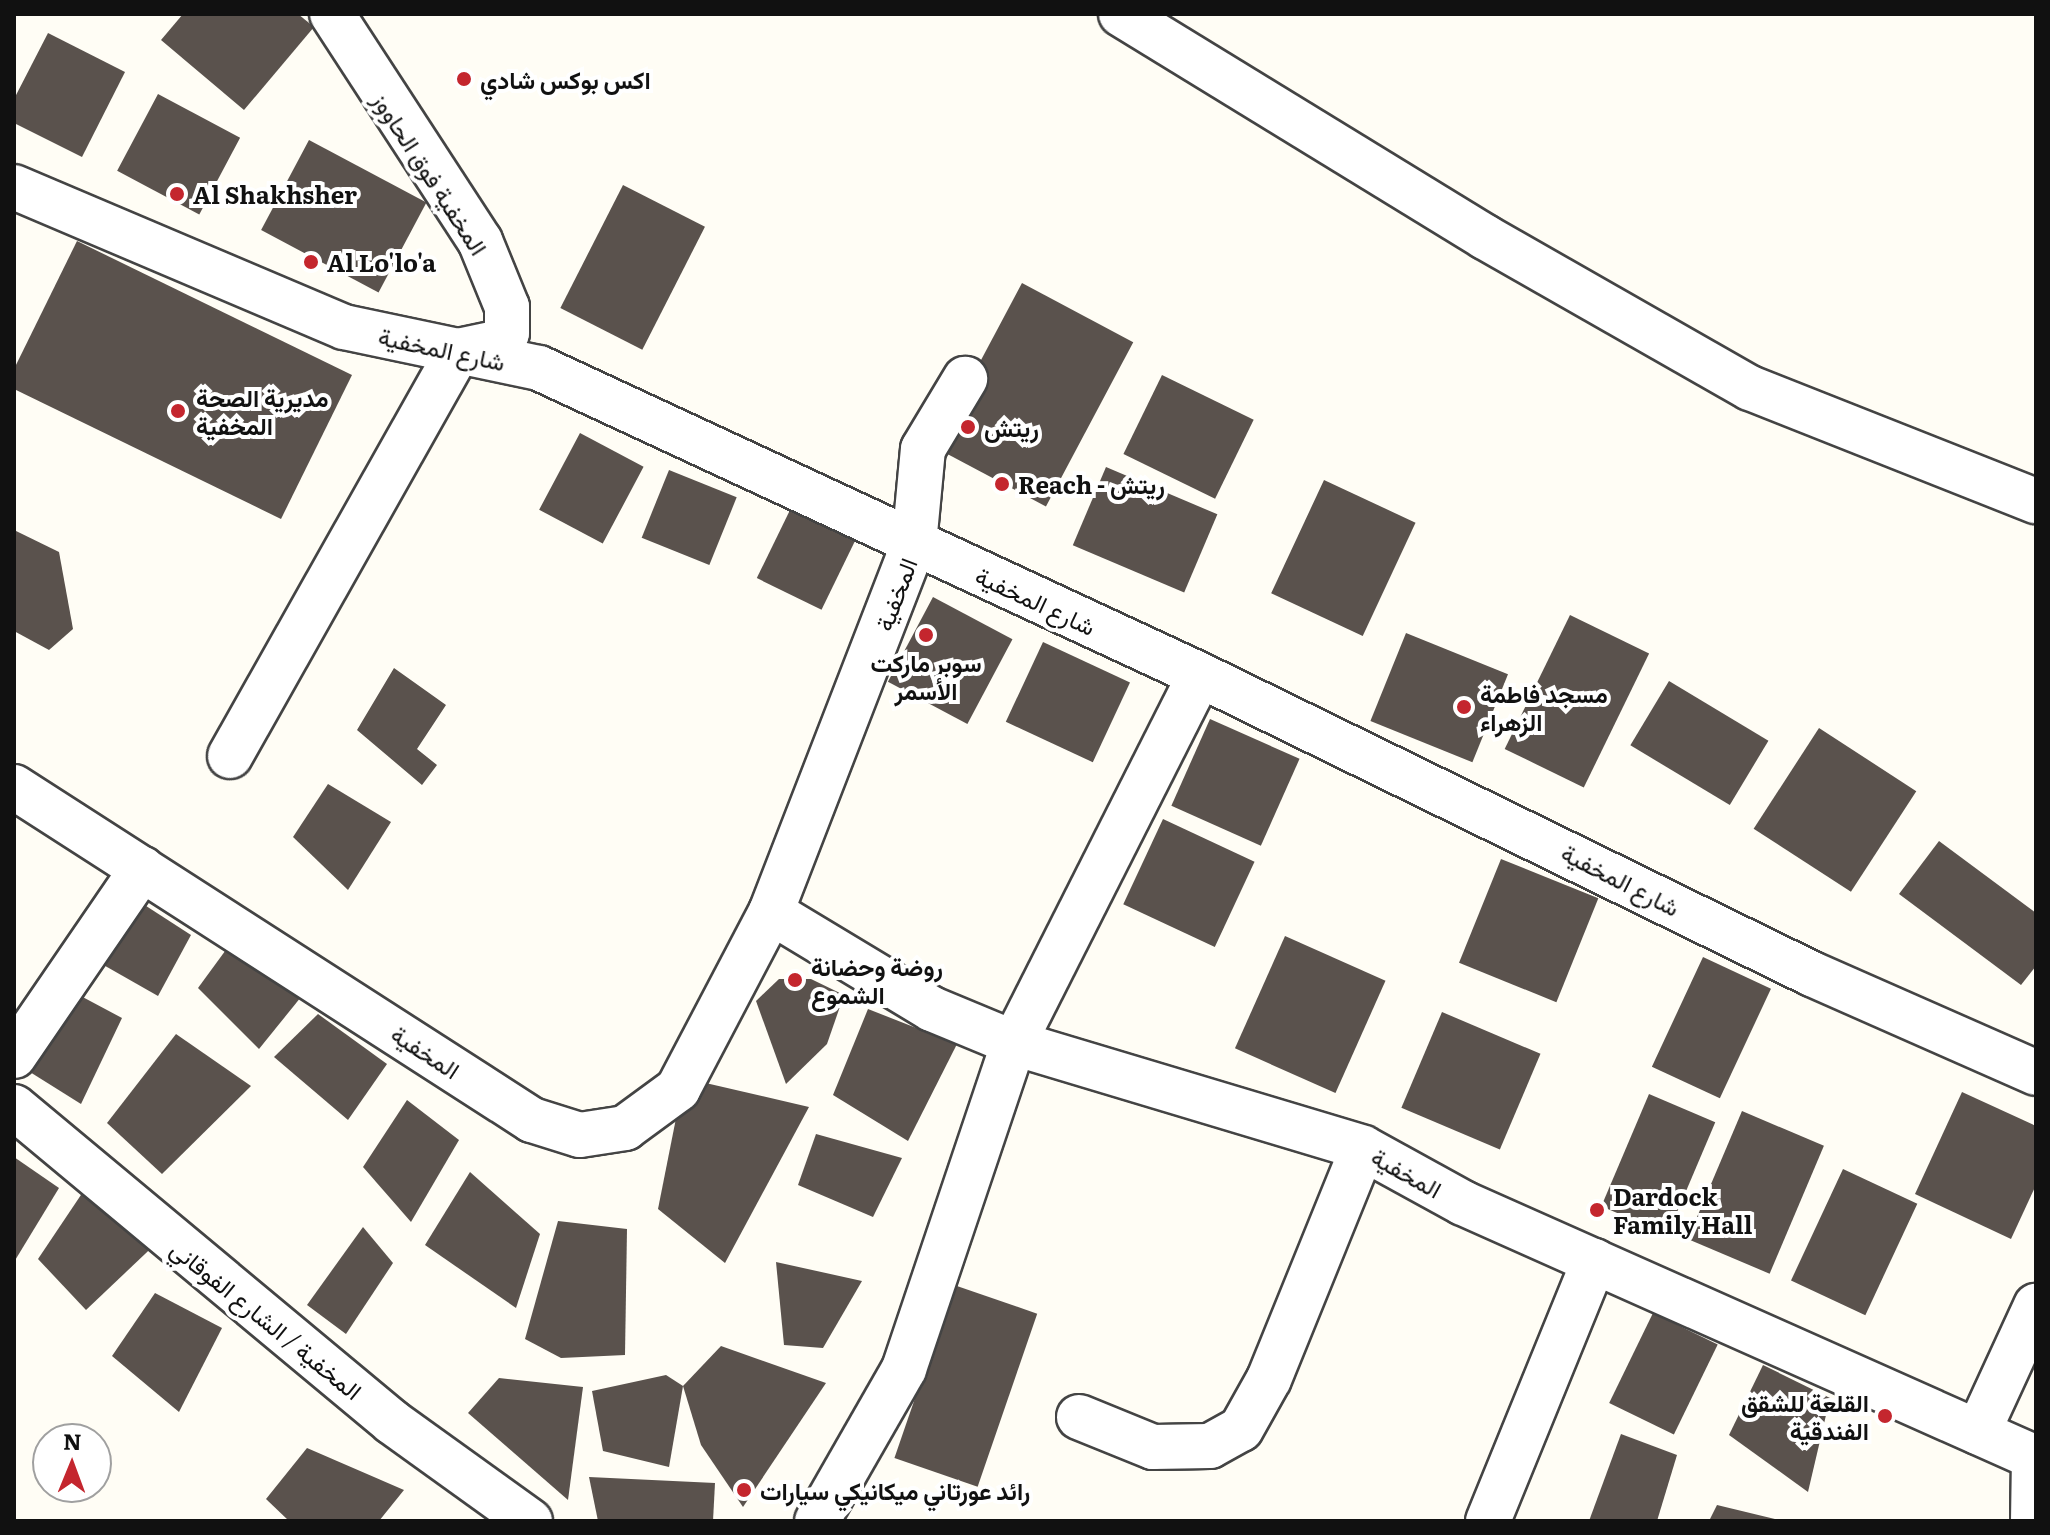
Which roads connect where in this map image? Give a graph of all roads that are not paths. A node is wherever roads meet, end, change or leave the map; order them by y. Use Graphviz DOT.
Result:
graph roads {
  1 [pos="332,14"];
  2 [pos="1121,14"];
  3 [pos="14,187"];
  4 [pos="458,351"];
  5 [pos="965,379"];
  6 [pos="2036,501"];
  7 [pos="914,544"];
  8 [pos="1200,675"];
  9 [pos="230,756"];
  10 [pos="14,787"];
  11 [pos="142,869"];
  12 [pos="771,912"];
  13 [pos="1014,1043"];
  14 [pos="14,1056"];
  15 [pos="2036,1073"];
  16 [pos="14,1107"];
  17 [pos="1363,1148"];
  18 [pos="1594,1261"];
  19 [pos="2036,1306"];
  20 [pos="1079,1417"];
  21 [pos="1978,1432"];
  22 [pos="2035,1458"];
  23 [pos="530,1521"];
  24 [pos="817,1521"];
  25 [pos="1488,1521"];
  26 [pos="2033,1521"];
  1 -- 4 [label="street, المخفية فوق الحاووز"];
  2 -- 6 [label="street"];
  3 -- 4 [label="street, شارع المخفية"];
  4 -- 7 [label="street, شارع المخفية"];
  4 -- 9 [label="street"];
  5 -- 7 [label="street, المخفية"];
  7 -- 8 [label="street, شارع المخفية"];
  7 -- 12 [label="street, المخفية"];
  8 -- 13 [label="street"];
  8 -- 15 [label="street, شارع المخفية"];
  10 -- 11 [label="street, المخفية"];
  11 -- 12 [label="street, المخفية"];
  11 -- 14 [label="street"];
  12 -- 13 [label="street, المخفية"];
  13 -- 17 [label="street, المخفية"];
  13 -- 24 [label="street"];
  16 -- 23 [label="street, المخفية / الشارع الفوقاني"];
  17 -- 18 [label="street, المخفية"];
  17 -- 20 [label="street"];
  18 -- 21 [label="street, المخفية"];
  18 -- 25 [label="street"];
  19 -- 21 [label="street"];
  21 -- 22 [label="street, المخفية"];
  22 -- 26 [label="street"];
}
